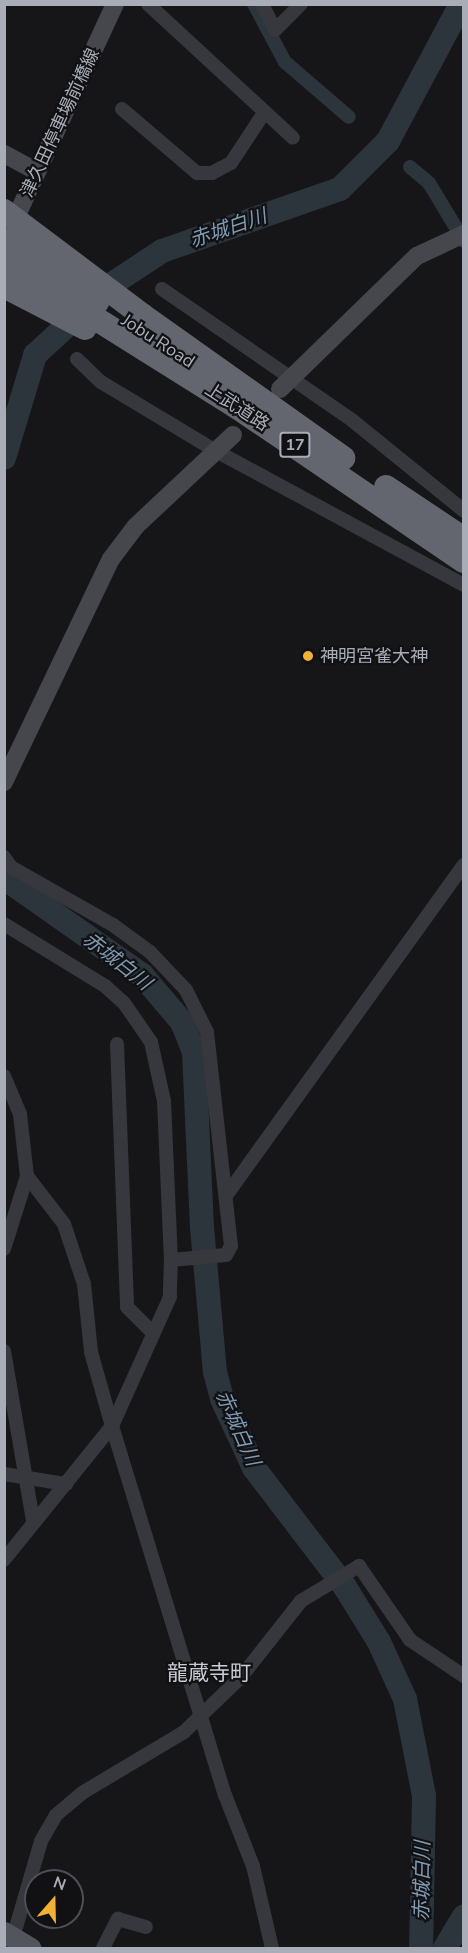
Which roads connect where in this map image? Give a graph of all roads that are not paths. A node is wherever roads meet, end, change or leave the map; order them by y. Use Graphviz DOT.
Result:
graph roads {
  1 [pos="115,4"];
  2 [pos="148,4"];
  3 [pos="262,4"];
  4 [pos="301,4"];
  5 [pos="122,109"];
  6 [pos="264,113"];
  7 [pos="293,138"];
  8 [pos="4,154"];
  9 [pos="36,171"];
  10 [pos="4,212"];
  11 [pos="458,236"];
  12 [pos="4,241"];
  13 [pos="4,261"];
  14 [pos="4,286"];
  15 [pos="162,289"];
  16 [pos="127,329"];
  17 [pos="77,359"];
  18 [pos="286,383"];
  19 [pos="233,435"];
  20 [pos="216,451"];
  21 [pos="464,512"];
  22 [pos="464,539"];
  23 [pos="464,561"];
  24 [pos="464,585"];
  25 [pos="4,782"];
  26 [pos="4,857"];
  27 [pos="464,865"];
  28 [pos="4,924"];
  29 [pos="117,1044"];
  30 [pos="4,1076"];
  31 [pos="27,1176"];
  32 [pos="228,1193"];
  33 [pos="4,1249"];
  34 [pos="173,1259"];
  35 [pos="152,1332"];
  36 [pos="4,1351"];
  37 [pos="112,1426"];
  38 [pos="4,1474"];
  39 [pos="26,1479"];
  40 [pos="66,1484"];
  41 [pos="33,1521"];
  42 [pos="4,1560"];
  43 [pos="464,1676"];
  44 [pos="201,1713"];
  45 [pos="146,1927"];
  46 [pos="15,1942"];
  47 [pos="103,1948"];
  48 [pos="272,1948"];
  1 -- 9 [label="street, 津久田停車場前橋線"];
  2 -- 6 [label="street"];
  3 -- 4 [label="street"];
  5 -- 6 [label="street"];
  6 -- 7 [label="street"];
  8 -- 9 [label="street"];
  9 -- 12 [label="street, 津久田停車場前橋線"];
  10 -- 16 [label="highway, 17, bridge"];
  11 -- 18 [label="street"];
  12 -- 16 [label="highway, Jobu Road / 17, bridge"];
  13 -- 16 [label="highway, 上武道路 / 17"];
  14 -- 16 [label="highway, 17"];
  15 -- 18 [label="street"];
  16 -- 22 [label="highway, Jobu Road / 17"];
  16 -- 23 [label="highway, 上武道路 / 17"];
  17 -- 20 [label="street"];
  18 -- 21 [label="street"];
  19 -- 20 [label="street"];
  20 -- 24 [label="street"];
  20 -- 25 [label="street"];
  26 -- 32 [label="street"];
  27 -- 32 [label="street"];
  28 -- 34 [label="street"];
  29 -- 35 [label="street"];
  30 -- 31 [label="street"];
  31 -- 33 [label="street"];
  31 -- 37 [label="street"];
  32 -- 34 [label="street"];
  34 -- 35 [label="street"];
  35 -- 37 [label="street"];
  36 -- 39 [label="street"];
  37 -- 40 [label="street"];
  37 -- 44 [label="street"];
  38 -- 39 [label="street"];
  39 -- 40 [label="street"];
  39 -- 41 [label="street"];
  40 -- 41 [label="street"];
  41 -- 42 [label="street"];
  43 -- 44 [label="street"];
  44 -- 46 [label="street"];
  44 -- 48 [label="street"];
  45 -- 47 [label="street"];
}
